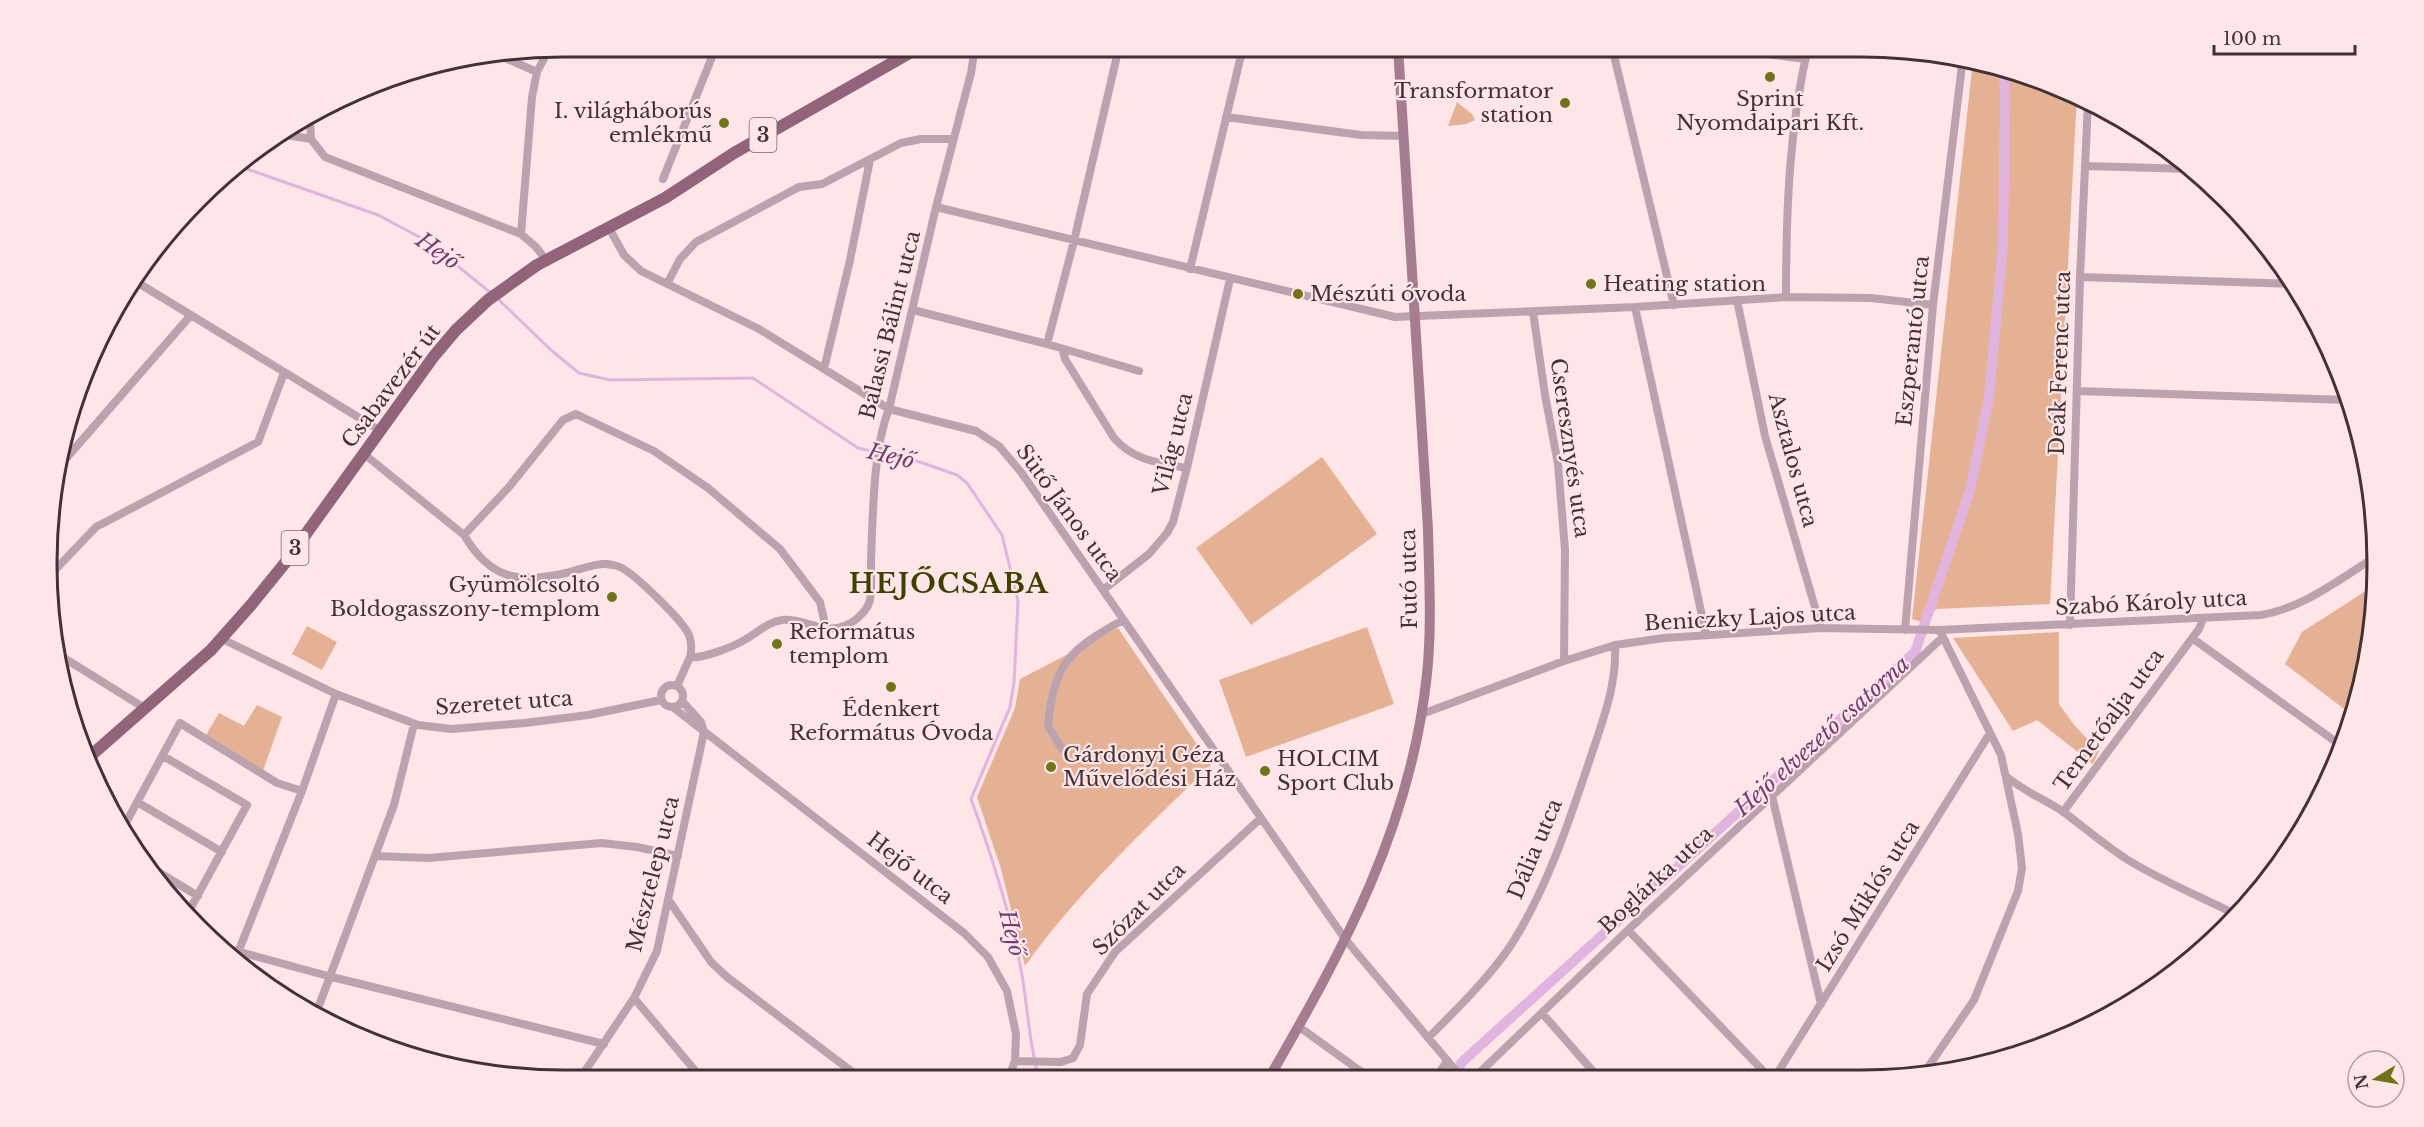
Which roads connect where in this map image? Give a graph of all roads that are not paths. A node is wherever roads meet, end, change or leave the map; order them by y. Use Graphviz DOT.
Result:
graph roads {
  1 [pos="712,57"];
  2 [pos="901,57"];
  3 [pos="973,57"];
  4 [pos="1116,57"];
  5 [pos="1240,57"];
  6 [pos="1399,57"];
  7 [pos="1614,57"];
  8 [pos="1791,57"];
  9 [pos="545,58"];
  10 [pos="1805,59"];
  11 [pos="509,60"];
  12 [pos="1962,68"];
  13 [pos="537,72"];
  14 [pos="2088,111"];
  15 [pos="1226,117"];
  16 [pos="310,125"];
  17 [pos="292,136"];
  18 [pos="1403,136"];
  19 [pos="311,139"];
  20 [pos="954,139"];
  21 [pos="870,160"];
  22 [pos="2086,166"];
  23 [pos="2178,170"];
  24 [pos="663,179"];
  25 [pos="936,207"];
  26 [pos="609,228"];
  27 [pos="521,234"];
  28 [pos="1074,241"];
  29 [pos="546,260"];
  30 [pos="1190,269"];
  31 [pos="2080,277"];
  32 [pos="1230,279"];
  33 [pos="141,284"];
  34 [pos="667,284"];
  35 [pos="2283,284"];
  36 [pos="1786,297"];
  37 [pos="1737,300"];
  38 [pos="1674,305"];
  39 [pos="1933,305"];
  40 [pos="1635,307"];
  41 [pos="913,309"];
  42 [pos="1533,312"];
  43 [pos="191,315"];
  44 [pos="1414,317"];
  45 [pos="1047,344"];
  46 [pos="1063,351"];
  47 [pos="824,369"];
  48 [pos="1139,371"];
  49 [pos="284,373"];
  50 [pos="2077,391"];
  51 [pos="2339,400"];
  52 [pos="889,409"];
  53 [pos="381,431"];
  54 [pos="364,454"];
  55 [pos="69,455"];
  56 [pos="1187,468"];
  57 [pos="464,535"];
  58 [pos="2367,562"];
  59 [pos="57,568"];
  60 [pos="1103,590"];
  61 [pos="2203,619"];
  62 [pos="1124,620"];
  63 [pos="2070,625"];
  64 [pos="826,628"];
  65 [pos="1821,628"];
  66 [pos="1909,630"];
  67 [pos="1938,632"];
  68 [pos="1706,634"];
  69 [pos="2192,638"];
  70 [pos="222,639"];
  71 [pos="1615,645"];
  72 [pos="690,657"];
  73 [pos="67,660"];
  74 [pos="1564,661"];
  75 [pos="676,686"];
  76 [pos="336,694"];
  77 [pos="661,700"];
  78 [pos="682,701"];
  79 [pos="675,708"];
  80 [pos="146,709"];
  81 [pos="1422,714"];
  82 [pos="414,724"];
  83 [pos="704,732"];
  84 [pos="1990,733"];
  85 [pos="2334,741"];
  86 [pos="1062,749"];
  87 [pos="94,753"];
  88 [pos="163,756"];
  89 [pos="2007,777"];
  90 [pos="302,791"];
  91 [pos="1772,796"];
  92 [pos="137,802"];
  93 [pos="2064,812"];
  94 [pos="1261,818"];
  95 [pos="127,820"];
  96 [pos="222,852"];
  97 [pos="375,855"];
  98 [pos="678,856"];
  99 [pos="166,877"];
  100 [pos="198,896"];
  101 [pos="668,899"];
  102 [pos="192,907"];
  103 [pos="2229,911"];
  104 [pos="1628,930"];
  105 [pos="1346,939"];
  106 [pos="239,951"];
  107 [pos="247,958"];
  108 [pos="328,976"];
  109 [pos="634,998"];
  110 [pos="1821,1004"];
  111 [pos="318,1007"];
  112 [pos="1542,1013"];
  113 [pos="1298,1026"];
  114 [pos="1428,1038"];
  115 [pos="604,1044"];
  116 [pos="1447,1060"];
  117 [pos="1015,1061"];
  118 [pos="1929,1066"];
  119 [pos="586,1070"];
  120 [pos="695,1070"];
  121 [pos="850,1070"];
  122 [pos="1012,1070"];
  123 [pos="1273,1070"];
  124 [pos="1359,1070"];
  125 [pos="1441,1070"];
  126 [pos="1455,1070"];
  127 [pos="1481,1070"];
  128 [pos="1592,1070"];
  129 [pos="1762,1070"];
  130 [pos="1779,1070"];
  1 -- 24 [label="street"];
  2 -- 26 [label="main road, Csabavezér út / 3"];
  3 -- 20 [label="street, Balassi Bálint utca"];
  4 -- 28 [label="street"];
  5 -- 15 [label="street"];
  6 -- 18 [label="main road, Futó utca"];
  7 -- 38 [label="street"];
  8 -- 10 [label="street"];
  9 -- 13 [label="street"];
  10 -- 36 [label="street"];
  11 -- 13 [label="street"];
  12 -- 39 [label="street, Eszperantó utca"];
  13 -- 27 [label="street"];
  14 -- 22 [label="street, Deák Ferenc utca"];
  15 -- 18 [label="street"];
  15 -- 30 [label="street"];
  16 -- 19 [label="street"];
  17 -- 19 [label="street"];
  18 -- 44 [label="main road, Futó utca"];
  19 -- 27 [label="street"];
  20 -- 21 [label="street"];
  20 -- 25 [label="street, Balassi Bálint utca"];
  21 -- 34 [label="street"];
  21 -- 47 [label="street"];
  22 -- 23 [label="street"];
  22 -- 31 [label="street, Deák Ferenc utca"];
  25 -- 28 [label="street"];
  25 -- 41 [label="street, Balassi Bálint utca"];
  26 -- 29 [label="main road, Csabavezér út / 3"];
  26 -- 34 [label="street, Sütő János utca"];
  27 -- 29 [label="street"];
  28 -- 30 [label="street"];
  28 -- 45 [label="street"];
  29 -- 53 [label="main road, Csabavezér út / 3"];
  30 -- 32 [label="street"];
  31 -- 35 [label="street"];
  31 -- 50 [label="street, Deák Ferenc utca"];
  32 -- 44 [label="street"];
  32 -- 56 [label="street, Világ utca"];
  33 -- 43 [label="street"];
  34 -- 47 [label="street, Sütő János utca"];
  36 -- 37 [label="street"];
  36 -- 39 [label="street"];
  37 -- 38 [label="street"];
  37 -- 65 [label="street, Asztalos utca"];
  38 -- 40 [label="street"];
  39 -- 66 [label="street, Eszperantó utca"];
  40 -- 42 [label="street"];
  40 -- 68 [label="street"];
  41 -- 45 [label="street"];
  41 -- 52 [label="street, Balassi Bálint utca"];
  42 -- 44 [label="street"];
  42 -- 74 [label="street, Cseresznyés utca"];
  43 -- 49 [label="street"];
  43 -- 55 [label="street"];
  44 -- 81 [label="main road, Futó utca"];
  45 -- 46 [label="street"];
  46 -- 48 [label="street"];
  46 -- 56 [label="street"];
  47 -- 52 [label="street, Sütő János utca"];
  49 -- 53 [label="street"];
  49 -- 59 [label="street"];
  50 -- 51 [label="street"];
  50 -- 63 [label="street, Deák Ferenc utca"];
  52 -- 60 [label="street, Sütő János utca"];
  52 -- 64 [label="street, Balassi Bálint utca"];
  53 -- 54 [label="main road, Csabavezér út / 3"];
  54 -- 57 [label="street"];
  54 -- 70 [label="main road, Csabavezér út / 3"];
  56 -- 60 [label="street, Világ utca"];
  57 -- 64 [label="street"];
  57 -- 72 [label="street"];
  58 -- 61 [label="street, Szabó Károly utca"];
  60 -- 62 [label="street, Sütő János utca"];
  61 -- 63 [label="street, Szabó Károly utca"];
  61 -- 69 [label="street"];
  62 -- 86 [label="street"];
  62 -- 94 [label="street, Sütő János utca"];
  63 -- 67 [label="street, Szabó Károly utca"];
  64 -- 72 [label="street, Balassi Bálint utca"];
  65 -- 66 [label="street, Beniczky Lajos utca"];
  65 -- 68 [label="street, Beniczky Lajos utca"];
  66 -- 67 [label="street, Szabó Károly utca"];
  67 -- 84 [label="street"];
  67 -- 91 [label="street, Boglárka utca"];
  68 -- 71 [label="street, Beniczky Lajos utca"];
  69 -- 85 [label="street, Temetőalja utca"];
  69 -- 93 [label="street, Temetőalja utca"];
  70 -- 76 [label="street, Szeretet utca"];
  70 -- 80 [label="main road, Csabavezér út / 3"];
  71 -- 74 [label="street, Beniczky Lajos utca"];
  71 -- 114 [label="street, Dália utca"];
  72 -- 75 [label="street"];
  73 -- 80 [label="street"];
  74 -- 81 [label="street, Beniczky Lajos utca"];
  75 -- 77 [label="street"];
  75 -- 78 [label="street"];
  76 -- 82 [label="street, Szeretet utca"];
  76 -- 90 [label="street"];
  77 -- 79 [label="street"];
  77 -- 82 [label="street, Szeretet utca"];
  78 -- 79 [label="street"];
  78 -- 83 [label="street"];
  79 -- 83 [label="street, Hejő utca"];
  80 -- 87 [label="main road, Csabavezér út / 3"];
  81 -- 105 [label="main road, Futó utca"];
  82 -- 97 [label="street"];
  83 -- 98 [label="street, Mésztelep utca"];
  83 -- 117 [label="street, Hejő utca"];
  84 -- 89 [label="street"];
  84 -- 110 [label="street, Izsó Miklós utca"];
  88 -- 90 [label="street"];
  88 -- 92 [label="street"];
  88 -- 96 [label="street"];
  89 -- 93 [label="street"];
  89 -- 118 [label="street"];
  90 -- 106 [label="street"];
  91 -- 104 [label="street, Boglárka utca"];
  91 -- 110 [label="street"];
  92 -- 95 [label="street"];
  92 -- 96 [label="street"];
  93 -- 103 [label="street, Temetőalja utca"];
  94 -- 105 [label="street, Sütő János utca"];
  94 -- 117 [label="street, Szózat utca"];
  96 -- 100 [label="street"];
  97 -- 98 [label="street"];
  97 -- 108 [label="street"];
  98 -- 101 [label="street, Mésztelep utca"];
  99 -- 100 [label="street"];
  100 -- 102 [label="street"];
  101 -- 109 [label="street, Mésztelep utca"];
  101 -- 121 [label="street"];
  104 -- 112 [label="street, Boglárka utca"];
  104 -- 129 [label="street"];
  105 -- 113 [label="main road, Futó utca"];
  105 -- 114 [label="street, Sütő János utca"];
  107 -- 108 [label="street"];
  108 -- 111 [label="street"];
  108 -- 115 [label="street"];
  109 -- 115 [label="street, Mésztelep utca"];
  109 -- 120 [label="street"];
  110 -- 130 [label="street, Izsó Miklós utca"];
  112 -- 127 [label="street, Boglárka utca"];
  112 -- 128 [label="street"];
  113 -- 123 [label="main road, Futó utca"];
  113 -- 124 [label="street"];
  114 -- 116 [label="street, Sütő János utca"];
  115 -- 119 [label="street, Mésztelep utca"];
  116 -- 125 [label="street"];
  116 -- 126 [label="street, Sütő János utca"];
  117 -- 122 [label="street, Hejő utca"];
}
